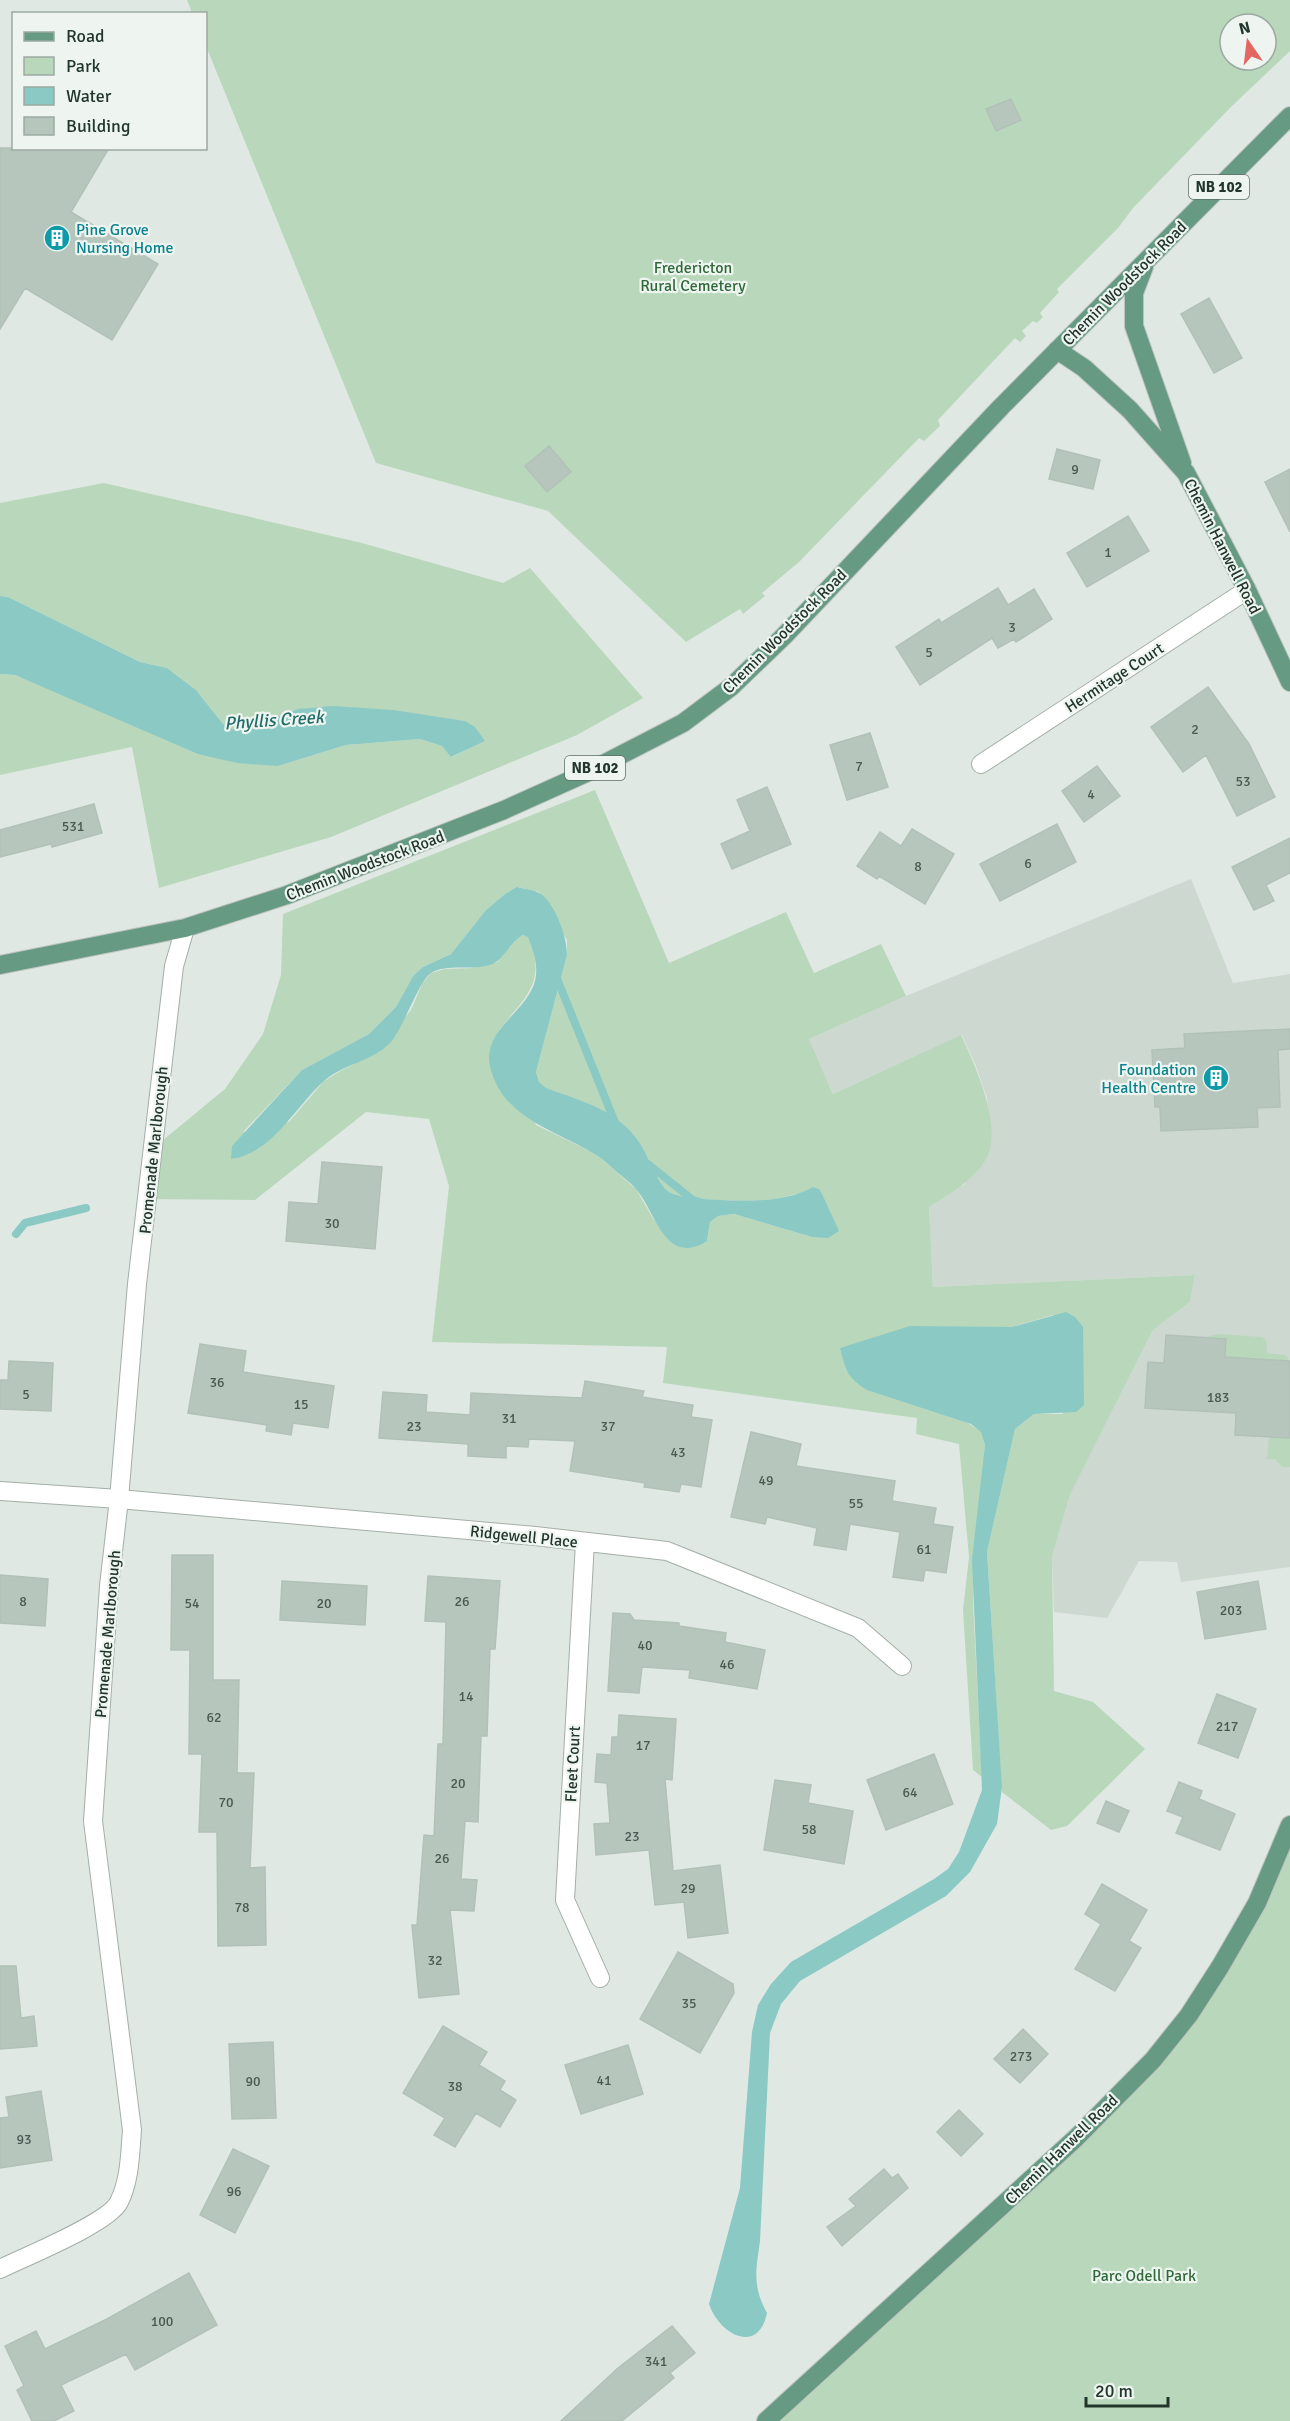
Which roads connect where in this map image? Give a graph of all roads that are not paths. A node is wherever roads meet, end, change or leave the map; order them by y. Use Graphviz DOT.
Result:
graph roads {
  1 [pos="1290,116"];
  2 [pos="1148,258"];
  3 [pos="1057,350"];
  4 [pos="1186,473"];
  5 [pos="1247,590"];
  6 [pos="1290,682"];
  7 [pos="981,764"];
  8 [pos="185,928"];
  9 [pos="0,965"];
  10 [pos="0,1491"];
  11 [pos="119,1499"];
  12 [pos="585,1542"];
  13 [pos="902,1666"];
  14 [pos="1290,1825"];
  15 [pos="600,1977"];
  16 [pos="0,2269"];
  17 [pos="766,2421"];
  1 -- 2 [label="main road, Chemin Woodstock Road / NB 102"];
  2 -- 3 [label="main road, Chemin Woodstock Road / NB 102"];
  2 -- 4 [label="main road"];
  3 -- 4 [label="main road, Chemin Hanwell Road"];
  3 -- 8 [label="main road, Chemin Woodstock Road / NB 102"];
  4 -- 5 [label="main road, Chemin Hanwell Road"];
  5 -- 6 [label="main road, Chemin Hanwell Road"];
  5 -- 7 [label="street, Hermitage Court"];
  8 -- 9 [label="main road, Chemin Woodstock Road / NB 102"];
  8 -- 11 [label="street, Promenade Marlborough"];
  10 -- 11 [label="street, Ridgewell Place"];
  11 -- 12 [label="street, Ridgewell Place"];
  11 -- 16 [label="street, Promenade Marlborough"];
  12 -- 13 [label="street, Ridgewell Place"];
  12 -- 15 [label="street, Fleet Court"];
  14 -- 17 [label="main road, Chemin Hanwell Road"];
}
